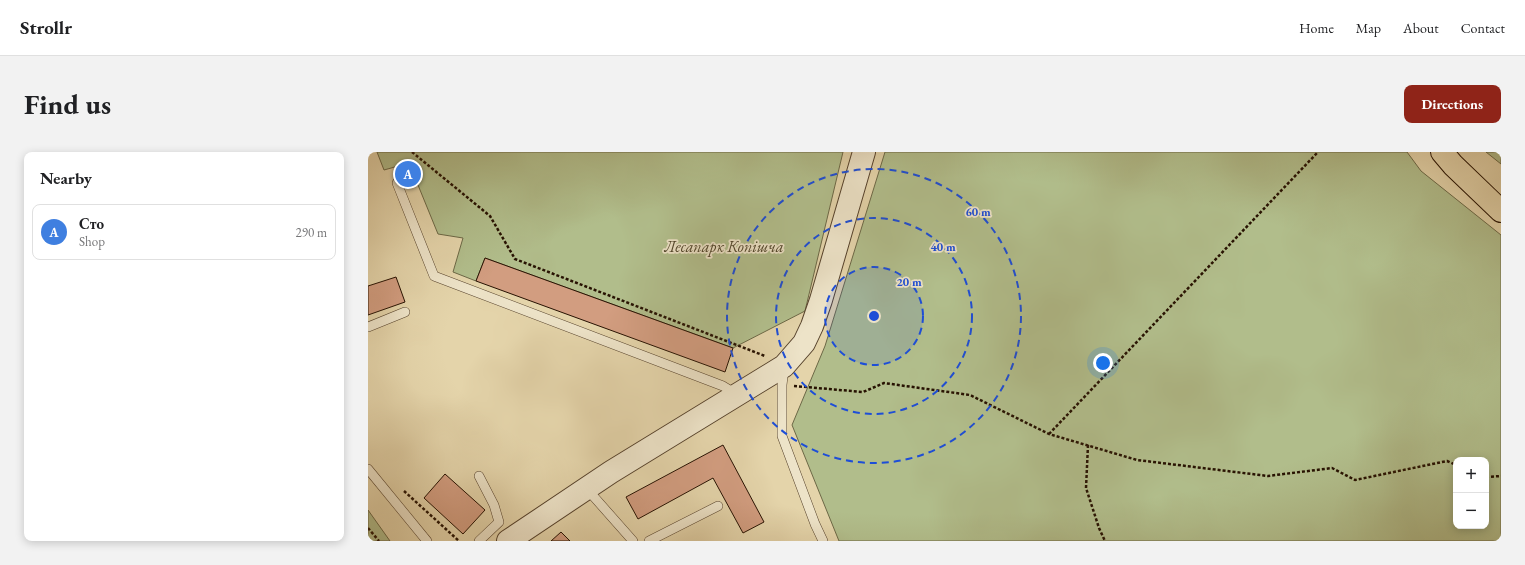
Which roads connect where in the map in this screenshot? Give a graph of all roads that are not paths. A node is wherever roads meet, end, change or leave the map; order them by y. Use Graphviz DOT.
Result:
graph roads {
  1 [pos="864,152"];
  2 [pos="1442,152"];
  3 [pos="396,183"];
  4 [pos="1501,211"];
  5 [pos="405,312"];
  6 [pos="368,327"];
  7 [pos="783,376"];
  8 [pos="738,394"];
  9 [pos="368,469"];
  10 [pos="479,476"];
  11 [pos="586,488"];
  12 [pos="718,506"];
  13 [pos="427,541"];
  14 [pos="479,541"];
  15 [pos="508,541"];
  16 [pos="633,541"];
  17 [pos="649,541"];
  18 [pos="823,541"];
  1 -- 7 [label="street"];
  2 -- 4 [label="main road"];
  3 -- 8 [label="lane"];
  5 -- 6 [label="lane"];
  7 -- 8 [label="street"];
  7 -- 18 [label="lane"];
  8 -- 11 [label="street"];
  9 -- 13 [label="lane"];
  10 -- 14 [label="lane"];
  11 -- 15 [label="street"];
  11 -- 16 [label="lane"];
  12 -- 17 [label="lane"];
}
